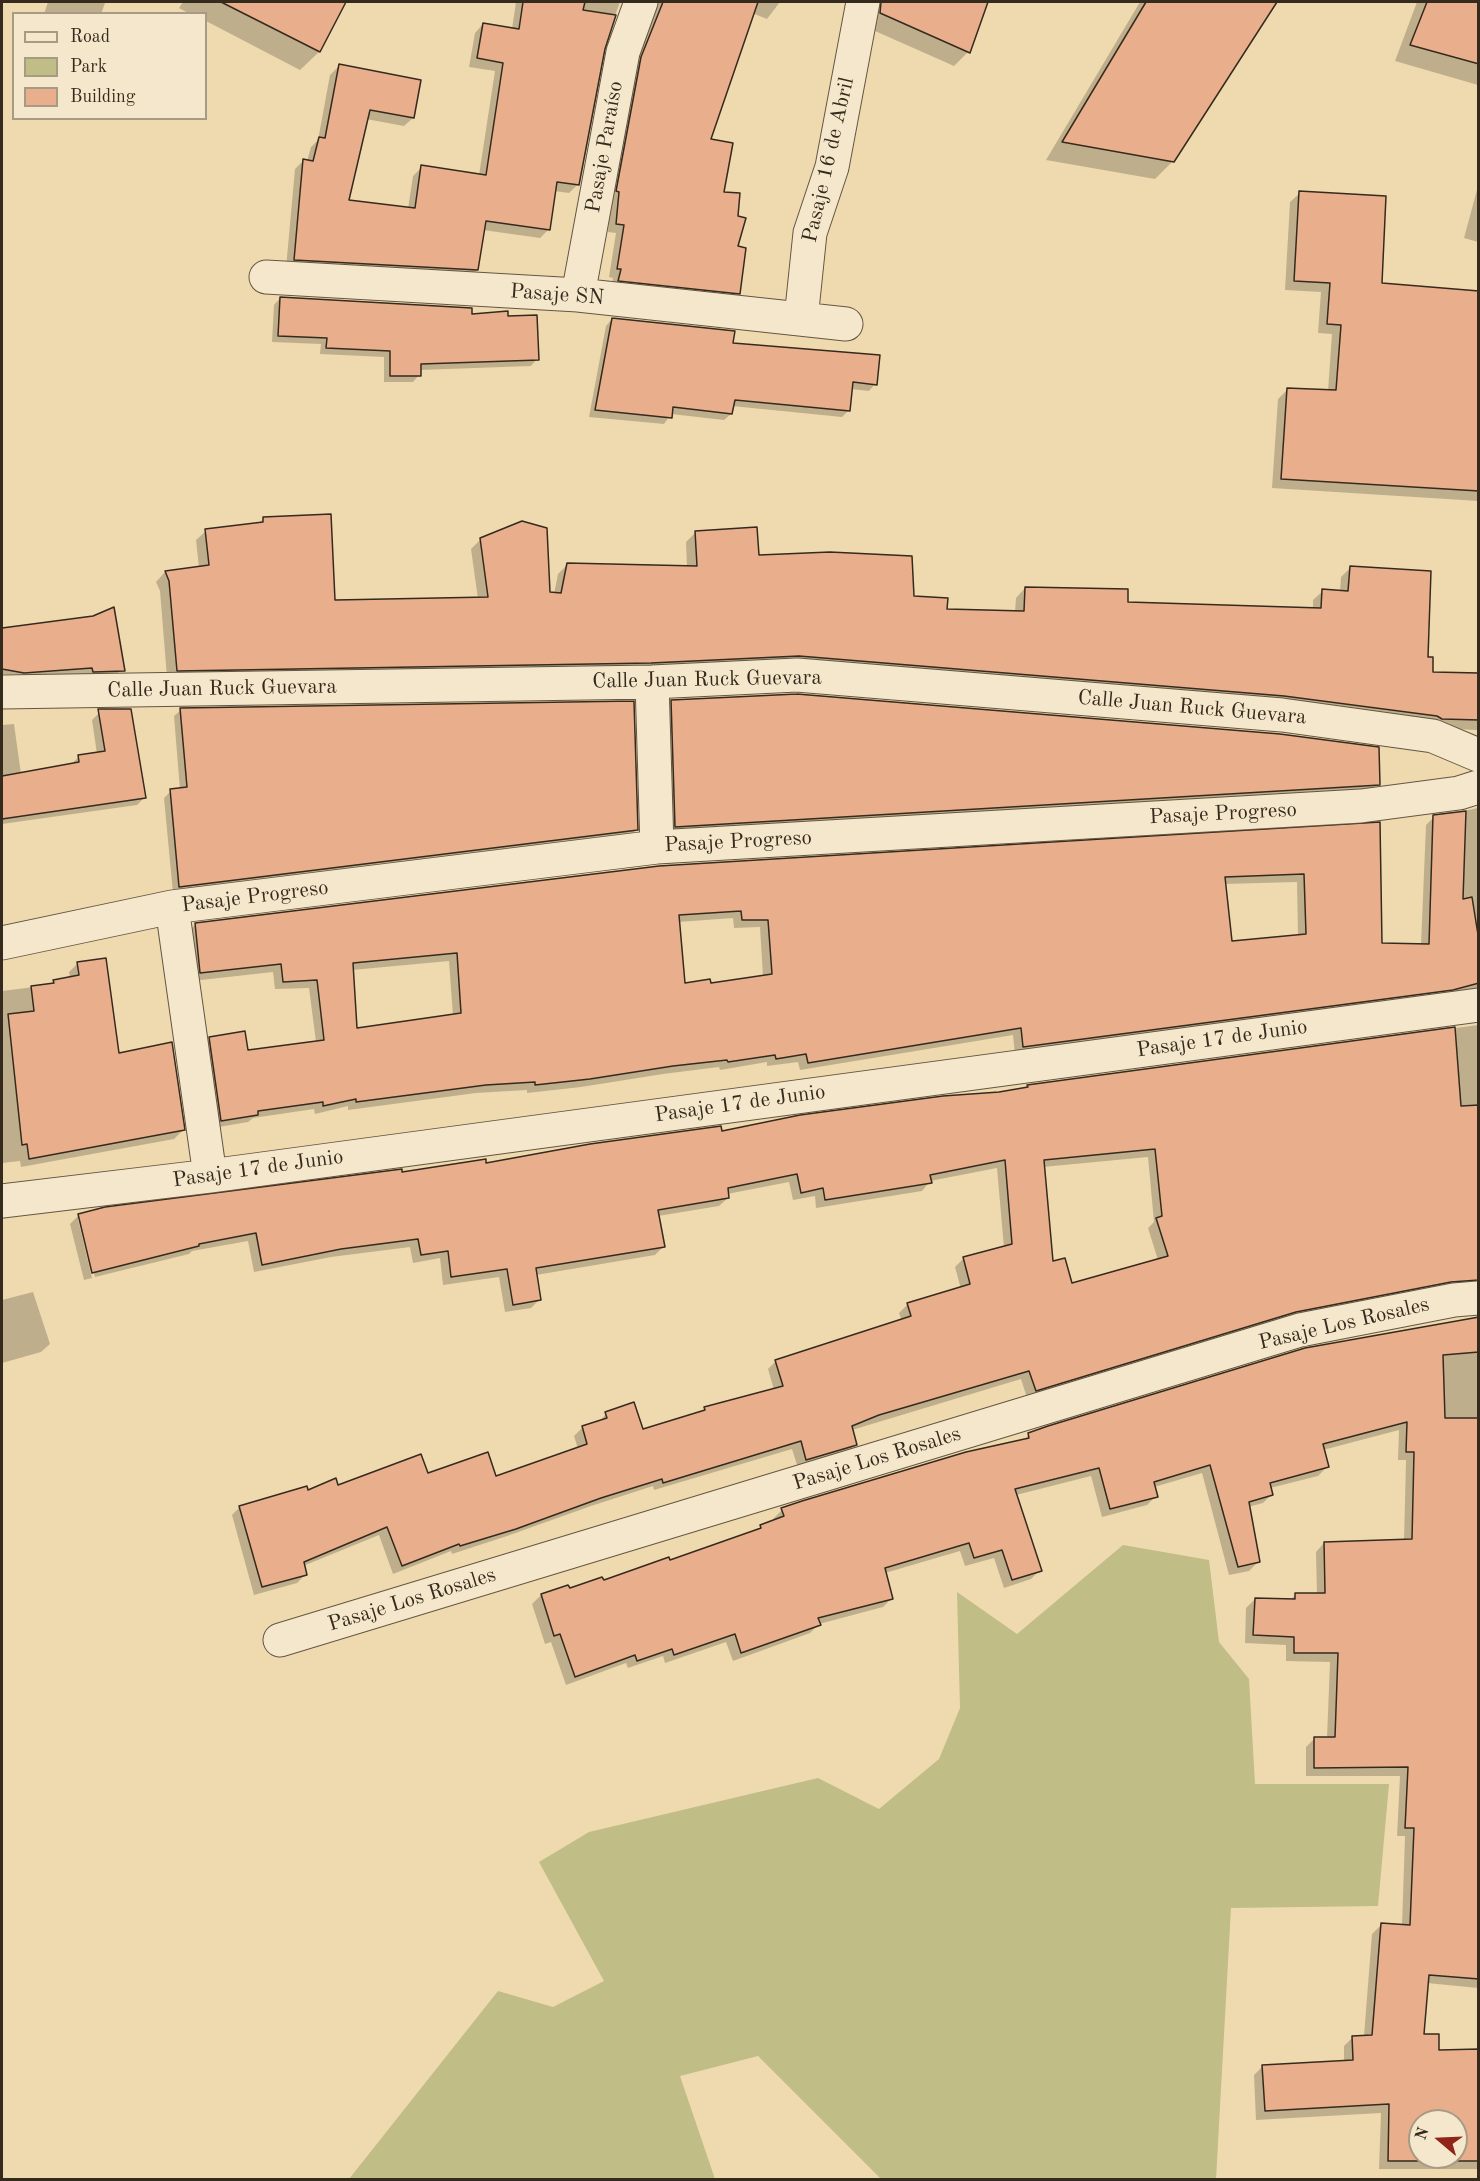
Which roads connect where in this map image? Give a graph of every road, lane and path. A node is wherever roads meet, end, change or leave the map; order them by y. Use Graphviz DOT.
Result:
graph roads {
  1 [pos="641,2"];
  2 [pos="863,2"];
  3 [pos="266,277"];
  4 [pos="578,295"];
  5 [pos="801,319"];
  6 [pos="846,324"];
  7 [pos="652,682"];
  8 [pos="2,692"];
  9 [pos="1479,755"];
  10 [pos="1479,787"];
  11 [pos="657,847"];
  12 [pos="172,907"];
  13 [pos="2,944"];
  14 [pos="1479,1005"];
  15 [pos="210,1176"];
  16 [pos="2,1201"];
  17 [pos="1479,1298"];
  18 [pos="280,1640"];
  1 -- 4 [label="street, Pasaje Paraíso"];
  2 -- 5 [label="street, Pasaje 16 de Abril"];
  3 -- 4 [label="street, Pasaje SN"];
  4 -- 5 [label="street, Pasaje SN"];
  5 -- 6 [label="street, Pasaje SN"];
  7 -- 8 [label="street, Calle Juan Ruck Guevara"];
  7 -- 9 [label="street, Calle Juan Ruck Guevara"];
  7 -- 11 [label="street"];
  10 -- 11 [label="street, Pasaje Progreso"];
  11 -- 12 [label="street, Pasaje Progreso"];
  12 -- 13 [label="street, Pasaje Progreso"];
  12 -- 15 [label="street"];
  14 -- 15 [label="street, Pasaje 17 de Junio"];
  15 -- 16 [label="street, Pasaje 17 de Junio"];
  17 -- 18 [label="street, Pasaje Los Rosales"];
}
